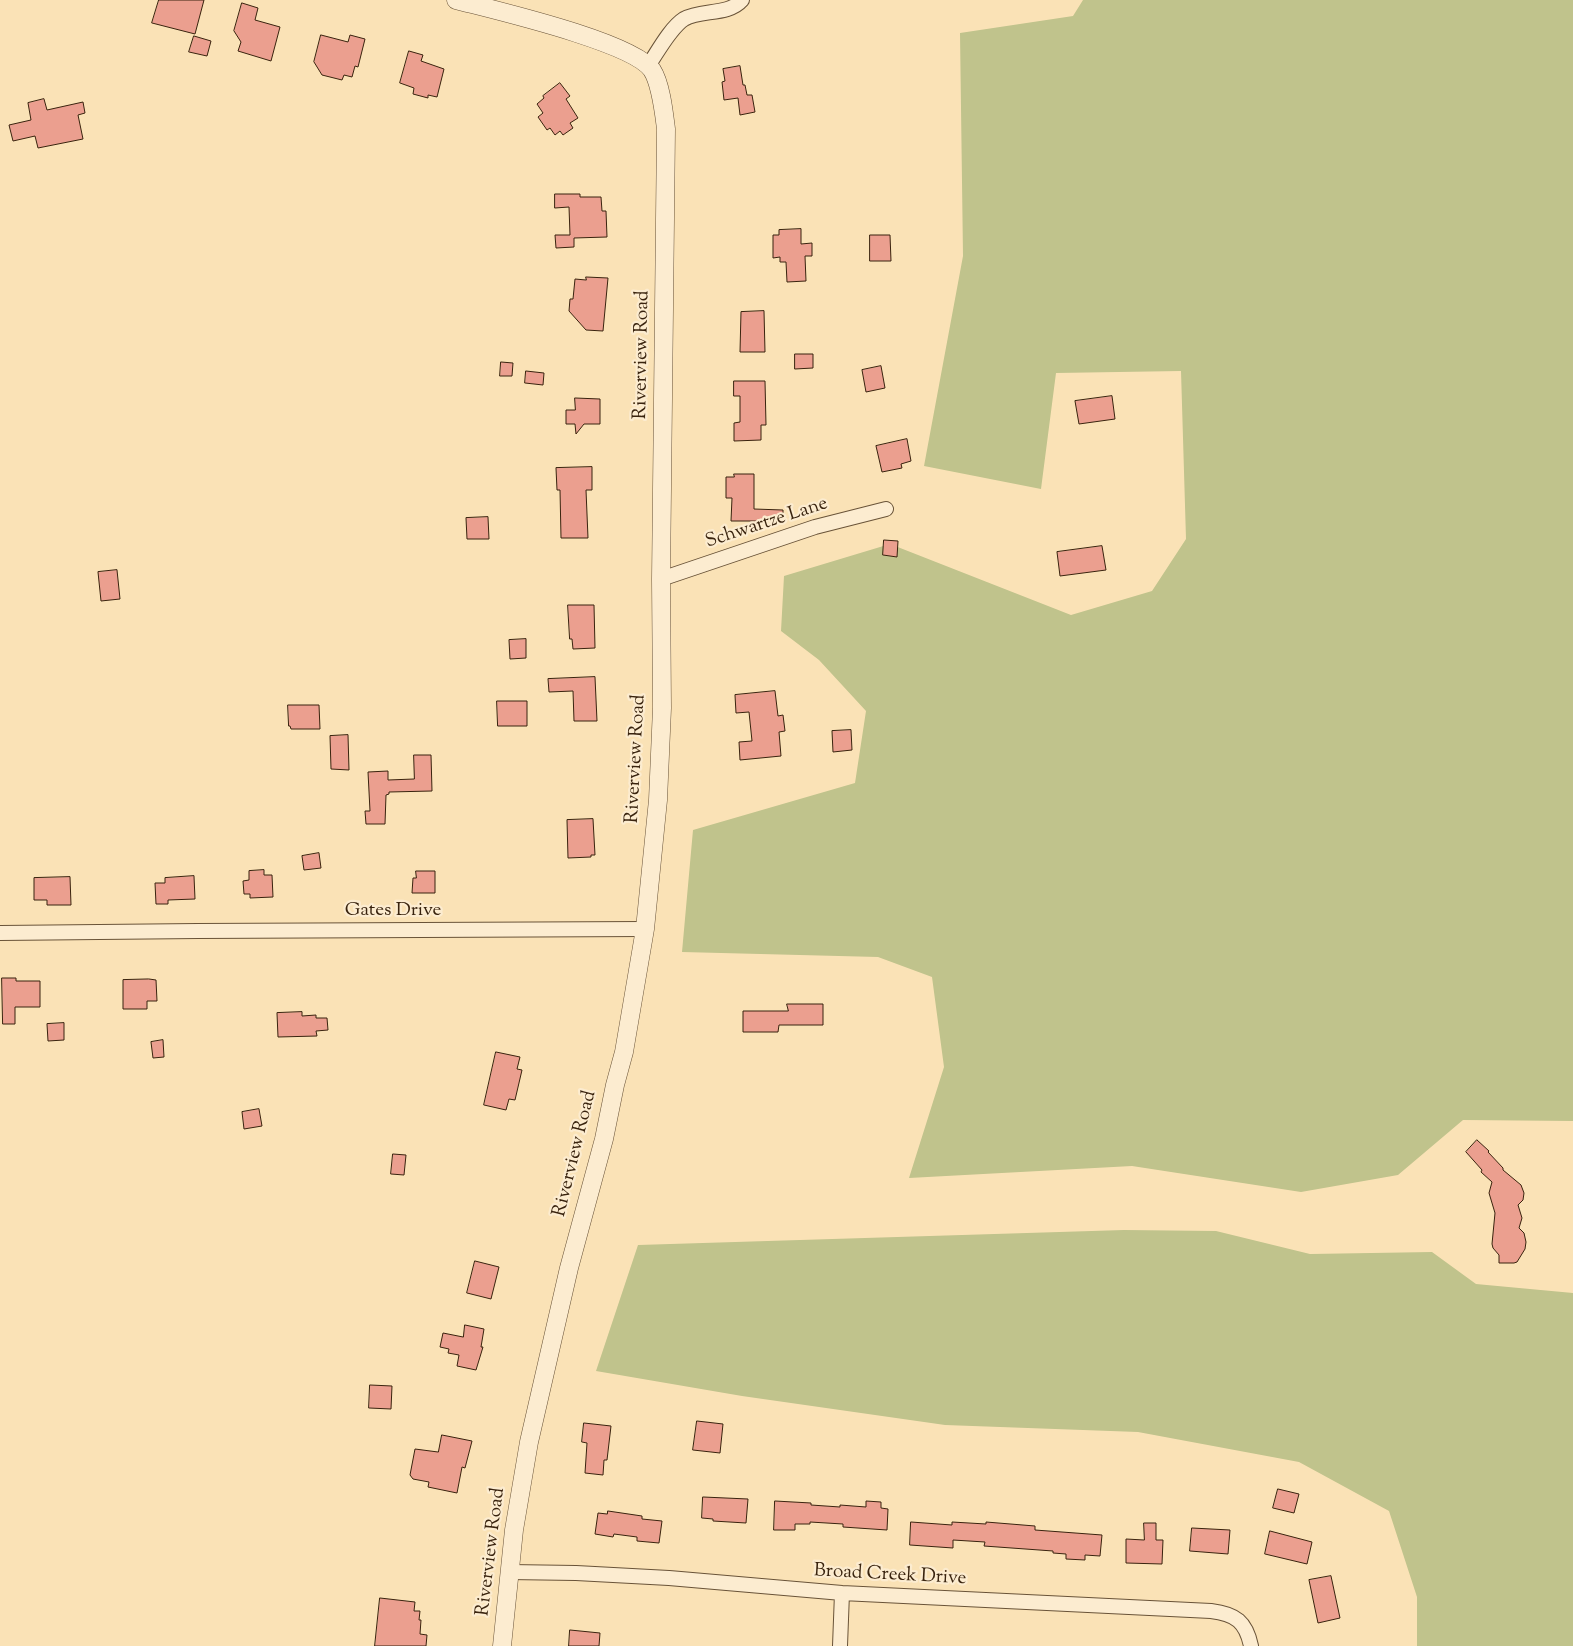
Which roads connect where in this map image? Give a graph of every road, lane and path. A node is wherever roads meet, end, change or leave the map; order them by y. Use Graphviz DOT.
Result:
graph roads {
  1 [pos="456,0"];
  2 [pos="742,0"];
  3 [pos="648,66"];
  4 [pos="886,509"];
  5 [pos="661,579"];
  6 [pos="645,929"];
  7 [pos="0,933"];
  8 [pos="509,1572"];
  9 [pos="842,1593"];
  10 [pos="502,1646"];
  11 [pos="840,1646"];
  12 [pos="1251,1646"];
  1 -- 3 [label="street"];
  2 -- 3 [label="street"];
  3 -- 5 [label="street, Riverview Road"];
  4 -- 5 [label="street, Schwartze Lane"];
  5 -- 6 [label="street, Riverview Road"];
  6 -- 7 [label="street, Gates Drive"];
  6 -- 8 [label="street, Riverview Road"];
  8 -- 9 [label="street, Broad Creek Drive"];
  8 -- 10 [label="street, Riverview Road"];
  9 -- 11 [label="street"];
  9 -- 12 [label="street, Broad Creek Drive"];
}
